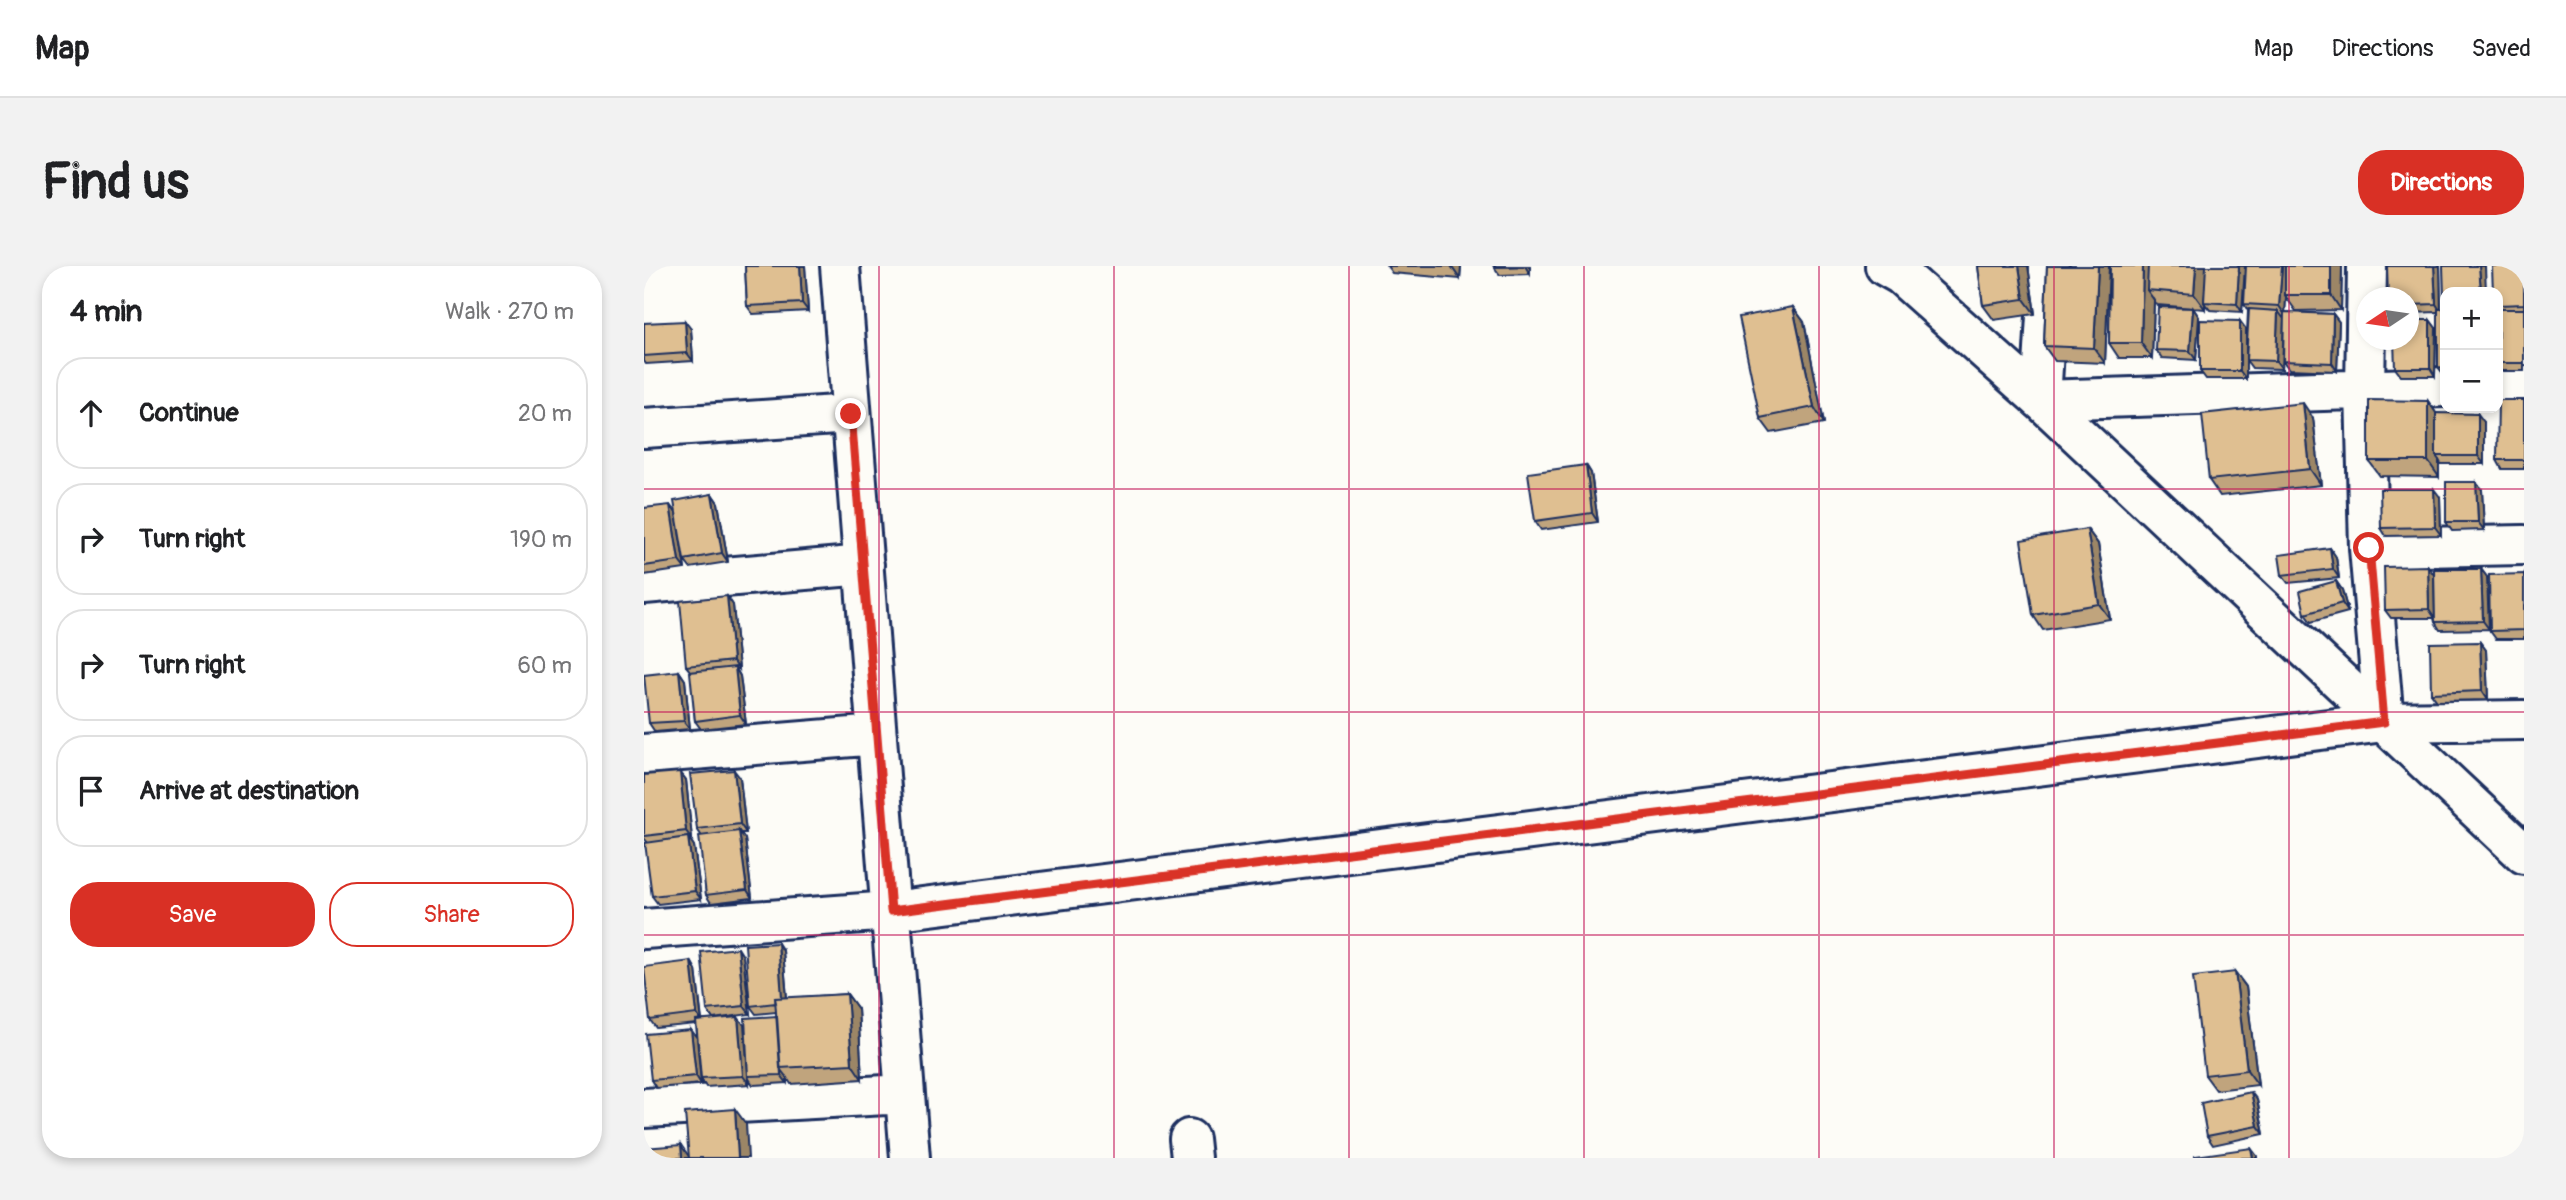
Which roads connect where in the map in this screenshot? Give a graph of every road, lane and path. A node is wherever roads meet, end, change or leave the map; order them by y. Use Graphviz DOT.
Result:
graph roads {
  1 [pos="840,266"];
  2 [pos="2049,266"];
  3 [pos="2367,266"];
  4 [pos="1894,269"];
  5 [pos="2503,386"];
  6 [pos="2524,386"];
  7 [pos="2440,387"];
  8 [pos="2365,389"];
  9 [pos="2041,400"];
  10 [pos="851,414"];
  11 [pos="644,428"];
  12 [pos="2524,545"];
  13 [pos="2369,548"];
  14 [pos="864,565"];
  15 [pos="644,584"];
  16 [pos="2524,720"];
  17 [pos="2384,722"];
  18 [pos="877,735"];
  19 [pos="644,754"];
  20 [pos="2524,854"];
  21 [pos="891,911"];
  22 [pos="644,929"];
  23 [pos="905,1094"];
  24 [pos="644,1108"];
  25 [pos="910,1158"];
  1 -- 10 [label="street"];
  2 -- 9 [label="street"];
  3 -- 8 [label="street"];
  4 -- 9 [label="street"];
  5 -- 6 [label="street"];
  7 -- 8 [label="street"];
  8 -- 9 [label="street"];
  8 -- 13 [label="street"];
  9 -- 17 [label="street"];
  10 -- 11 [label="street"];
  10 -- 14 [label="street"];
  12 -- 13 [label="street"];
  13 -- 17 [label="street"];
  14 -- 15 [label="street"];
  14 -- 18 [label="street"];
  16 -- 17 [label="street"];
  17 -- 20 [label="street"];
  17 -- 21 [label="street"];
  18 -- 19 [label="street"];
  18 -- 21 [label="street"];
  21 -- 22 [label="street"];
  21 -- 23 [label="street"];
  23 -- 24 [label="street"];
  23 -- 25 [label="street"];
}
